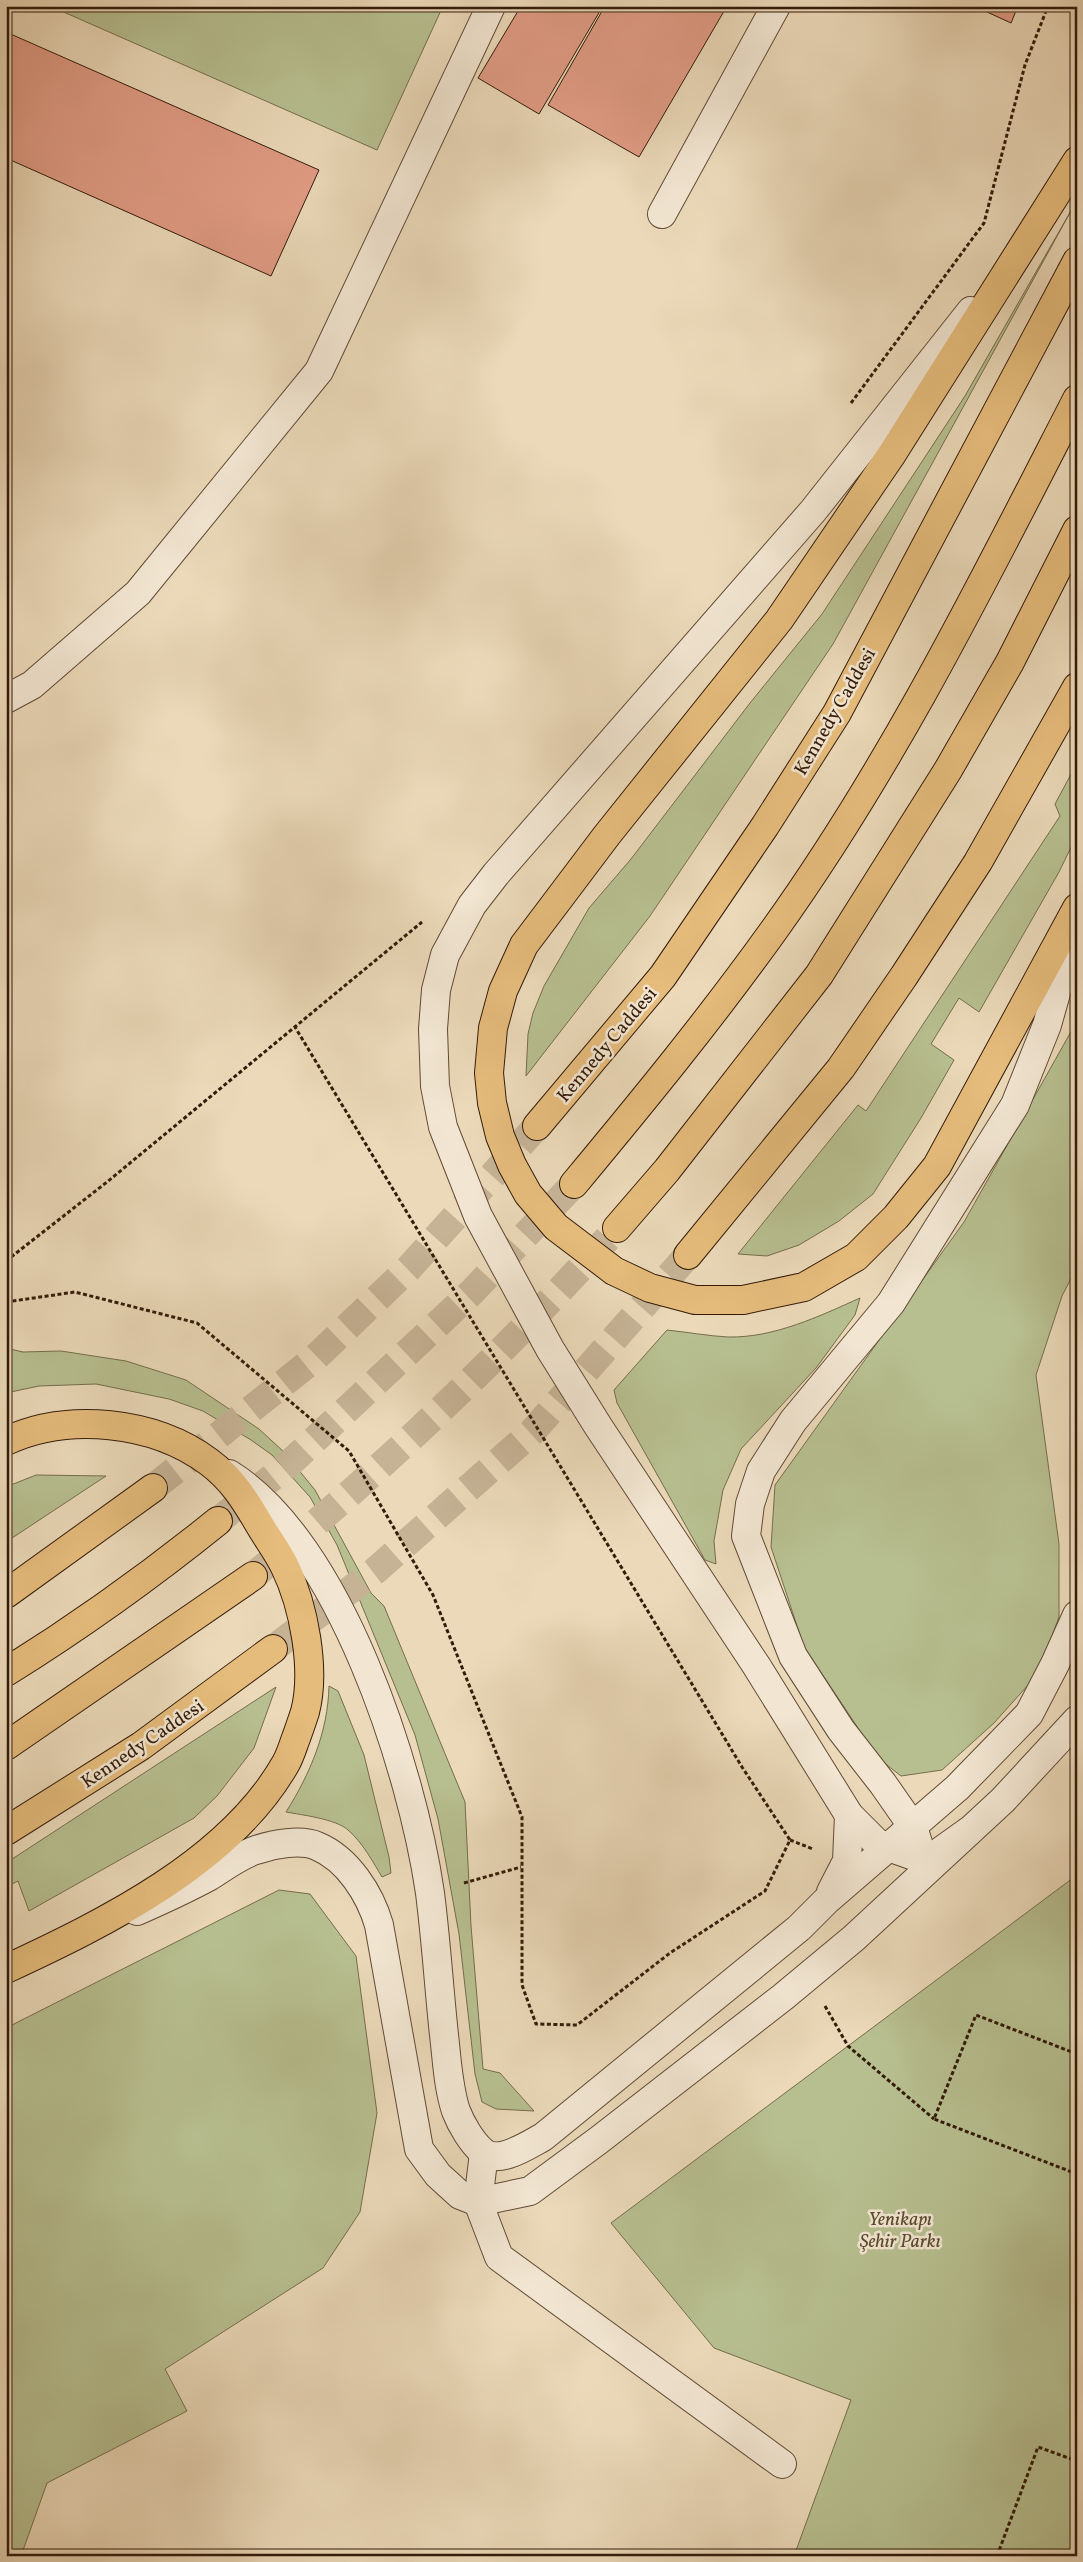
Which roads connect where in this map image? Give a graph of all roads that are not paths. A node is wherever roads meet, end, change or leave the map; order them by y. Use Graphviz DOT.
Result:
graph roads {
  1 [pos="491,6"];
  2 [pos="776,6"];
  3 [pos="1077,161"];
  4 [pos="662,214"];
  5 [pos="1021,246"];
  6 [pos="1077,261"];
  7 [pos="1077,399"];
  8 [pos="1077,530"];
  9 [pos="1077,688"];
  10 [pos="6,699"];
  11 [pos="1077,908"];
  12 [pos="1077,918"];
  13 [pos="537,1126"];
  14 [pos="574,1184"];
  15 [pos="617,1228"];
  16 [pos="688,1256"];
  17 [pos="6,1441"];
  18 [pos="209,1462"];
  19 [pos="153,1488"];
  20 [pos="218,1521"];
  21 [pos="253,1576"];
  22 [pos="6,1594"];
  23 [pos="1077,1615"];
  24 [pos="273,1649"];
  25 [pos="6,1672"];
  26 [pos="1077,1720"];
  27 [pos="6,1746"];
  28 [pos="957,1788"];
  29 [pos="887,1791"];
  30 [pos="849,1815"];
  31 [pos="913,1827"];
  32 [pos="6,1831"];
  33 [pos="969,1831"];
  34 [pos="890,1847"];
  35 [pos="917,1857"];
  36 [pos="826,1901"];
  37 [pos="78,1936"];
  38 [pos="854,1938"];
  39 [pos="6,1970"];
  40 [pos="484,2153"];
  41 [pos="478,2202"];
  42 [pos="782,2464"];
  1 -- 10 [label="street"];
  2 -- 4 [label="street"];
  3 -- 5 [label="main road"];
  5 -- 11 [label="main road"];
  5 -- 30 [label="street"];
  6 -- 13 [label="main road, Kennedy Caddesi"];
  7 -- 14 [label="main road"];
  8 -- 15 [label="main road"];
  9 -- 16 [label="main road"];
  12 -- 29 [label="street"];
  17 -- 18 [label="main road"];
  18 -- 37 [label="main road"];
  18 -- 40 [label="street"];
  19 -- 22 [label="main road"];
  20 -- 25 [label="main road"];
  21 -- 27 [label="main road"];
  23 -- 28 [label="street"];
  24 -- 32 [label="main road, Kennedy Caddesi"];
  26 -- 33 [label="street"];
  28 -- 29 [label="street"];
  28 -- 31 [label="street"];
  29 -- 31 [label="street"];
  30 -- 34 [label="street"];
  30 -- 36 [label="street"];
  31 -- 34 [label="street"];
  31 -- 35 [label="street"];
  33 -- 35 [label="street"];
  33 -- 38 [label="street"];
  34 -- 35 [label="street"];
  34 -- 36 [label="street"];
  35 -- 38 [label="street"];
  36 -- 40 [label="street"];
  37 -- 39 [label="main road"];
  37 -- 41 [label="street"];
  38 -- 41 [label="street"];
  40 -- 41 [label="street"];
  41 -- 42 [label="street"];
}
